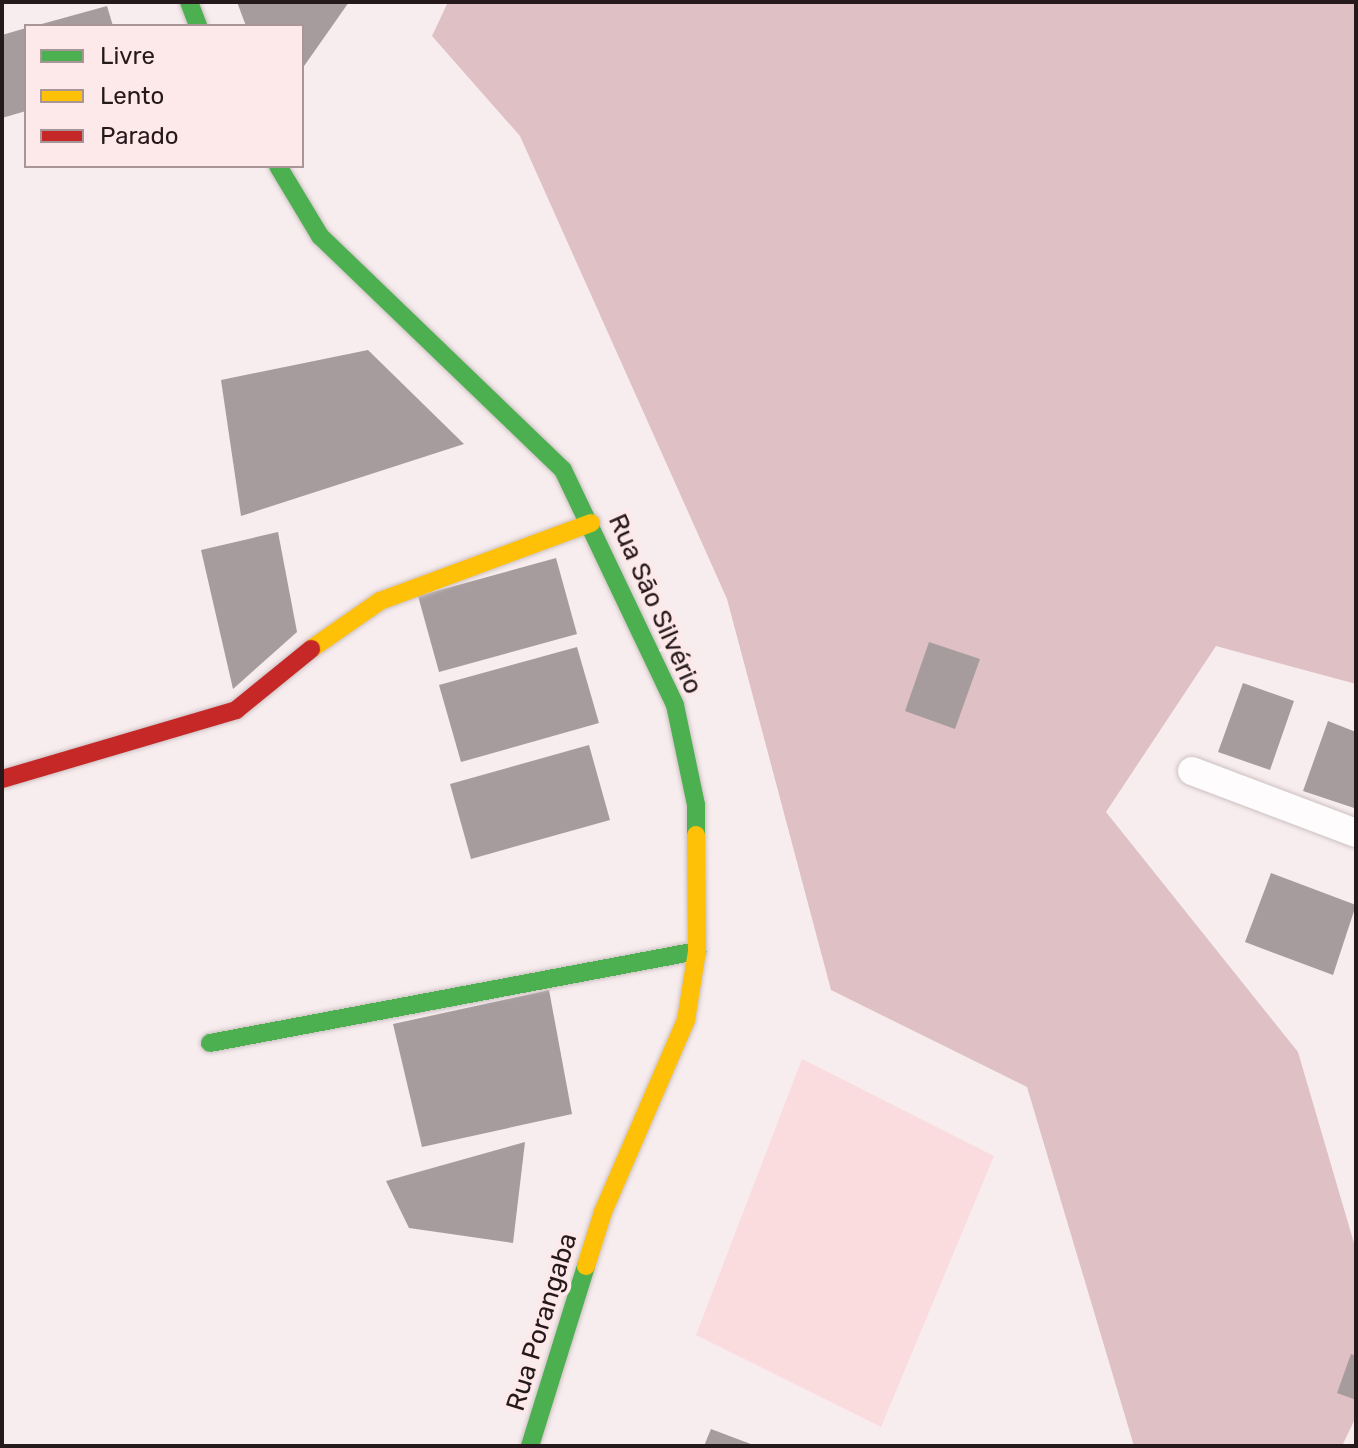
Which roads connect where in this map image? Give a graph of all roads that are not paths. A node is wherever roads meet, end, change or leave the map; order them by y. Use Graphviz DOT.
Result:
graph roads {
  1 [pos="189,2"];
  2 [pos="197,24"];
  3 [pos="279,168"];
  4 [pos="591,523"];
  5 [pos="1192,771"];
  6 [pos="2,779"];
  7 [pos="1356,833"];
  8 [pos="697,951"];
  9 [pos="210,1043"];
  10 [pos="603,1212"];
  11 [pos="530,1446"];
  1 -- 2 [label="street"];
  3 -- 4 [label="street, Rua São Silvério"];
  4 -- 6 [label="street"];
  4 -- 8 [label="street, Rua São Silvério"];
  5 -- 7 [label="lane"];
  8 -- 9 [label="street"];
  8 -- 10 [label="street, Rua São Silvério"];
  10 -- 11 [label="street, Rua Porangaba"];
}
